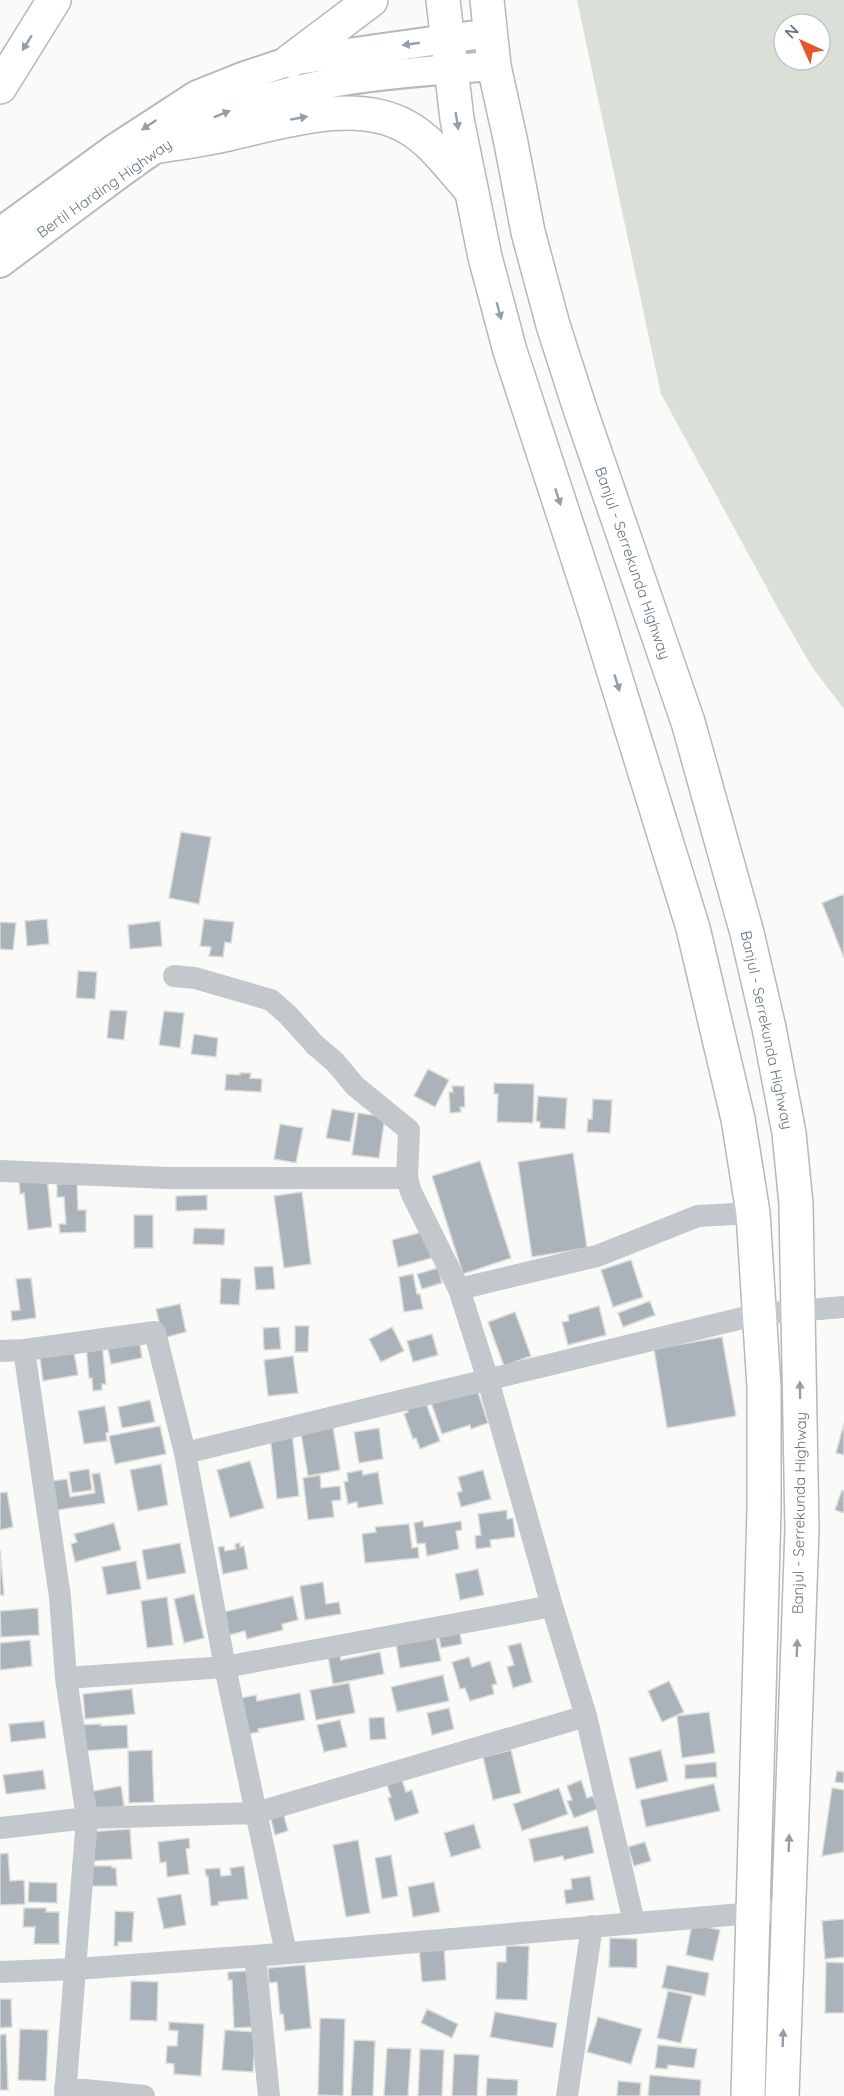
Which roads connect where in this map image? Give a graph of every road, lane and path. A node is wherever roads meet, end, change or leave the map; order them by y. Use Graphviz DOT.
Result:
graph roads {
  1 [pos="54,0"];
  2 [pos="371,0"];
  3 [pos="443,0"];
  4 [pos="487,0"];
  5 [pos="490,33"];
  6 [pos="449,54"];
  7 [pos="290,61"];
  8 [pos="494,66"];
  9 [pos="0,87"];
  10 [pos="160,146"];
  11 [pos="470,189"];
  12 [pos="0,232"];
  13 [pos="0,263"];
  14 [pos="174,976"];
  15 [pos="0,1172"];
  16 [pos="406,1178"];
  17 [pos="753,1213"];
  18 [pos="459,1289"];
  19 [pos="844,1307"];
  20 [pos="798,1311"];
  21 [pos="759,1314"];
  22 [pos="24,1350"];
  23 [pos="0,1351"];
  24 [pos="488,1380"];
  25 [pos="185,1454"];
  26 [pos="552,1606"];
  27 [pos="225,1667"];
  28 [pos="66,1678"];
  29 [pos="586,1716"];
  30 [pos="256,1813"];
  31 [pos="87,1818"];
  32 [pos="0,1828"];
  33 [pos="787,1910"];
  34 [pos="754,1913"];
  35 [pos="634,1922"];
  36 [pos="591,1926"];
  37 [pos="286,1953"];
  38 [pos="255,1956"];
  39 [pos="76,1969"];
  40 [pos="0,1972"];
  41 [pos="65,2092"];
  42 [pos="144,2096"];
  43 [pos="269,2096"];
  44 [pos="567,2096"];
  45 [pos="748,2096"];
  46 [pos="782,2096"];
  1 -- 9 [label="highway, one-way"];
  2 -- 7 [label="highway"];
  3 -- 6 [label="highway"];
  4 -- 5 [label="highway, Banjul - Serrekunda Highway"];
  5 -- 6 [label="main road, Bertil Harding Highway"];
  5 -- 8 [label="highway, Banjul - Serrekunda Highway"];
  6 -- 7 [label="main road, Bertil Harding Highway, one-way"];
  6 -- 8 [label="main road, Bertil Harding Highway"];
  10 -- 6 [label="main road, Bertil Harding Highway, one-way"];
  6 -- 11 [label="highway, one-way"];
  7 -- 12 [label="main road, Bertil Harding Highway, one-way"];
  8 -- 20 [label="highway, Banjul - Serrekunda Highway"];
  10 -- 11 [label="highway, one-way"];
  10 -- 13 [label="main road, Bertil Harding Highway"];
  11 -- 17 [label="highway, one-way"];
  14 -- 16 [label="street"];
  15 -- 16 [label="street"];
  16 -- 18 [label="street"];
  17 -- 18 [label="street"];
  17 -- 21 [label="highway"];
  18 -- 24 [label="street"];
  19 -- 20 [label="street"];
  20 -- 21 [label="street"];
  33 -- 20 [label="highway, Banjul - Serrekunda Highway, one-way"];
  21 -- 24 [label="street"];
  21 -- 34 [label="highway"];
  22 -- 23 [label="street"];
  22 -- 25 [label="street"];
  22 -- 28 [label="street"];
  24 -- 25 [label="street"];
  24 -- 26 [label="street"];
  25 -- 27 [label="street"];
  26 -- 27 [label="street"];
  26 -- 29 [label="street"];
  27 -- 28 [label="street"];
  27 -- 30 [label="street"];
  28 -- 31 [label="street"];
  29 -- 30 [label="street"];
  29 -- 35 [label="street"];
  30 -- 31 [label="street"];
  30 -- 37 [label="street"];
  31 -- 32 [label="street"];
  31 -- 39 [label="street"];
  33 -- 34 [label="street"];
  46 -- 33 [label="highway, Banjul - Serrekunda Highway, one-way"];
  34 -- 35 [label="street"];
  34 -- 45 [label="highway"];
  35 -- 36 [label="street"];
  36 -- 37 [label="street"];
  36 -- 44 [label="street"];
  37 -- 38 [label="street"];
  38 -- 39 [label="street"];
  38 -- 43 [label="street"];
  39 -- 40 [label="street"];
  39 -- 41 [label="street"];
  41 -- 42 [label="street"];
}
